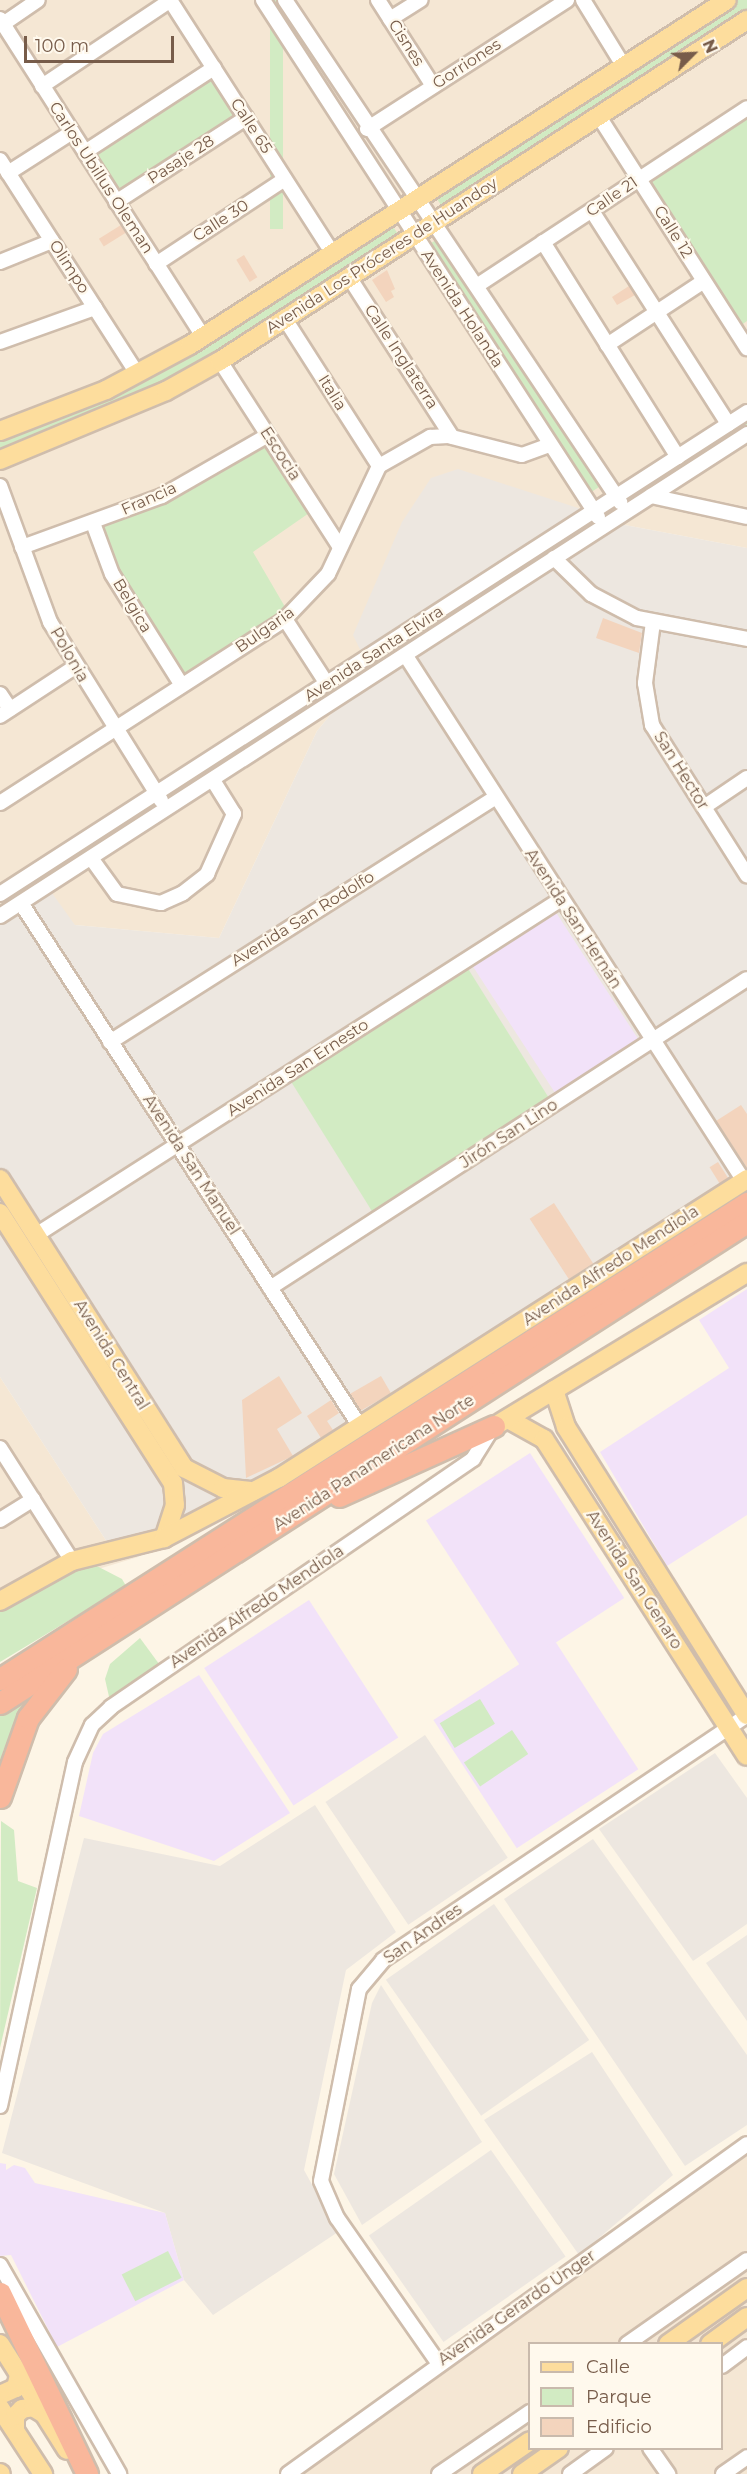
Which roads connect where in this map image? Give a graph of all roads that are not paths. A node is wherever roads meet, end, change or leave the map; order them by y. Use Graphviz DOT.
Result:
graph roads {
  1 [pos="38,0"];
  2 [pos="170,0"];
  3 [pos="264,0"];
  4 [pos="285,0"];
  5 [pos="378,0"];
  6 [pos="421,0"];
  7 [pos="567,0"];
  8 [pos="583,0"];
  9 [pos="727,0"];
  10 [pos="390,19"];
  11 [pos="747,20"];
  12 [pos="1,21"];
  13 [pos="623,65"];
  14 [pos="214,68"];
  15 [pos="42,86"];
  16 [pos="434,86"];
  17 [pos="747,108"];
  18 [pos="597,115"];
  19 [pos="246,118"];
  20 [pos="367,129"];
  21 [pos="72,132"];
  22 [pos="85,152"];
  23 [pos="0,160"];
  24 [pos="8,173"];
  25 [pos="285,179"];
  26 [pos="639,179"];
  27 [pos="416,200"];
  28 [pos="116,202"];
  29 [pos="592,210"];
  30 [pos="398,212"];
  31 [pos="433,223"];
  32 [pos="415,234"];
  33 [pos="52,241"];
  34 [pos="543,242"];
  35 [pos="332,252"];
  36 [pos="0,262"];
  37 [pos="156,264"];
  38 [pos="350,277"];
  39 [pos="704,281"];
  40 [pos="477,285"];
  41 [pos="95,308"];
  42 [pos="657,312"];
  43 [pos="285,319"];
  44 [pos="741,327"];
  45 [pos="203,336"];
  46 [pos="0,342"];
  47 [pos="607,345"];
  48 [pos="747,348"];
  49 [pos="220,361"];
  50 [pos="137,374"];
  51 [pos="747,412"];
  52 [pos="729,424"];
  53 [pos="0,431"];
  54 [pos="747,434"];
  55 [pos="268,435"];
  56 [pos="452,437"];
  57 [pos="550,444"];
  58 [pos="678,457"];
  59 [pos="0,460"];
  60 [pos="379,466"];
  61 [pos="0,486"];
  62 [pos="651,495"];
  63 [pos="616,496"];
  64 [pos="593,510"];
  65 [pos="626,511"];
  66 [pos="747,517"];
  67 [pos="93,523"];
  68 [pos="604,525"];
  69 [pos="339,546"];
  70 [pos="22,547"];
  71 [pos="554,558"];
  72 [pos="285,619"];
  73 [pos="653,622"];
  74 [pos="747,639"];
  75 [pos="406,656"];
  76 [pos="369,657"];
  77 [pos="75,667"];
  78 [pos="379,673"];
  79 [pos="181,684"];
  80 [pos="327,684"];
  81 [pos="0,694"];
  82 [pos="5,712"];
  83 [pos="114,730"];
  84 [pos="747,778"];
  85 [pos="213,780"];
  86 [pos="157,794"];
  87 [pos="496,797"];
  88 [pos="0,803"];
  89 [pos="704,807"];
  90 [pos="167,809"];
  91 [pos="91,858"];
  92 [pos="747,874"];
  93 [pos="0,894"];
  94 [pos="560,900"];
  95 [pos="21,903"];
  96 [pos="0,916"];
  97 [pos="747,979"];
  98 [pos="653,1041"];
  99 [pos="110,1042"];
  100 [pos="178,1145"];
  101 [pos="0,1179"];
  102 [pos="746,1180"];
  103 [pos="747,1203"];
  104 [pos="0,1213"];
  105 [pos="747,1222"];
  106 [pos="36,1235"];
  107 [pos="747,1273"];
  108 [pos="270,1288"];
  109 [pos="554,1390"];
  110 [pos="135,1408"];
  111 [pos="501,1422"];
  112 [pos="361,1428"];
  113 [pos="0,1448"];
  114 [pos="253,1491"];
  115 [pos="33,1499"];
  116 [pos="304,1508"];
  117 [pos="0,1520"];
  118 [pos="164,1538"];
  119 [pos="72,1561"];
  120 [pos="656,1573"];
  121 [pos="636,1584"];
  122 [pos="0,1600"];
  123 [pos="77,1654"];
  124 [pos="9,1671"];
  125 [pos="0,1679"];
  126 [pos="0,1703"];
  127 [pos="747,1715"];
  128 [pos="729,1729"];
  129 [pos="747,1755"];
  130 [pos="0,1797"];
  131 [pos="0,2106"];
  132 [pos="747,2144"];
  133 [pos="747,2260"];
  134 [pos="0,2265"];
  135 [pos="747,2288"];
  136 [pos="7,2292"];
  137 [pos="747,2317"];
  138 [pos="628,2342"];
  139 [pos="669,2342"];
  140 [pos="711,2342"];
  141 [pos="0,2344"];
  142 [pos="747,2347"];
  143 [pos="439,2364"];
  144 [pos="723,2365"];
  145 [pos="29,2371"];
  146 [pos="0,2395"];
  147 [pos="0,2408"];
  148 [pos="528,2413"];
  149 [pos="44,2414"];
  150 [pos="15,2430"];
  151 [pos="528,2442"];
  152 [pos="556,2450"];
  153 [pos="603,2450"];
  154 [pos="651,2450"];
  155 [pos="747,2457"];
  156 [pos="43,2474"];
  157 [pos="85,2474"];
  158 [pos="119,2474"];
  159 [pos="288,2474"];
  160 [pos="439,2474"];
  161 [pos="482,2474"];
  162 [pos="522,2474"];
  163 [pos="570,2474"];
  164 [pos="668,2474"];
  165 [pos="723,2474"];
  1 -- 12 [label="street"];
  2 -- 14 [label="street, Calle 65"];
  2 -- 15 [label="street"];
  3 -- 30 [label="street, Avenida Holanda"];
  4 -- 20 [label="street, Avenida Holanda"];
  5 -- 10 [label="street, Cisnes"];
  6 -- 10 [label="street"];
  7 -- 16 [label="street, Gorriones"];
  8 -- 13 [label="street"];
  9 -- 13 [label="main road, Avenida Los Próceres de Huandoy"];
  10 -- 16 [label="street, Cisnes"];
  11 -- 18 [label="main road, Avenida Los Próceres de Huandoy"];
  12 -- 15 [label="street, Carlos Ubillus Oleman"];
  13 -- 27 [label="main road, Avenida Los Próceres de Huandoy"];
  14 -- 19 [label="street, Calle 65"];
  14 -- 22 [label="street"];
  15 -- 21 [label="street, Carlos Ubillus Oleman"];
  16 -- 20 [label="street, Gorriones"];
  17 -- 26 [label="street, Calle 21"];
  18 -- 26 [label="street, Calle 12"];
  18 -- 31 [label="main road, Avenida Los Próceres de Huandoy"];
  19 -- 25 [label="street, Calle 65"];
  19 -- 28 [label="street, Pasaje 28"];
  20 -- 27 [label="street, Avenida Holanda"];
  21 -- 22 [label="street, Carlos Ubillus Oleman"];
  21 -- 24 [label="street"];
  22 -- 28 [label="street, Carlos Ubillus Oleman"];
  23 -- 24 [label="street, Olimpo"];
  24 -- 33 [label="street, Olimpo"];
  25 -- 35 [label="street, Calle 65"];
  25 -- 37 [label="street, Calle 30"];
  26 -- 29 [label="street, Calle 21"];
  26 -- 39 [label="street, Calle 12"];
  27 -- 30 [label="main road, Avenida Los Próceres de Huandoy"];
  27 -- 31 [label="street, Avenida Holanda"];
  28 -- 37 [label="street, Carlos Ubillus Oleman"];
  29 -- 34 [label="street, Calle 21"];
  29 -- 42 [label="street"];
  30 -- 32 [label="street, Avenida Holanda"];
  30 -- 35 [label="main road, Avenida Los Próceres de Huandoy"];
  31 -- 32 [label="main road, Avenida Los Próceres de Huandoy"];
  31 -- 40 [label="street, Avenida Holanda"];
  32 -- 38 [label="main road, Avenida Los Próceres de Huandoy"];
  32 -- 57 [label="street, Avenida Holanda"];
  33 -- 36 [label="street"];
  33 -- 41 [label="street, Olimpo"];
  34 -- 40 [label="street, Calle 21"];
  34 -- 47 [label="street"];
  35 -- 45 [label="main road, Avenida Los Próceres de Huandoy"];
  37 -- 45 [label="street, Carlos Ubillus Oleman"];
  38 -- 43 [label="main road, Avenida Los Próceres de Huandoy"];
  38 -- 56 [label="street, Calle Inglaterra"];
  39 -- 42 [label="street"];
  39 -- 44 [label="street, Calle 12"];
  40 -- 63 [label="street, Avenida Holanda"];
  41 -- 46 [label="street"];
  41 -- 50 [label="street, Olimpo"];
  42 -- 47 [label="street"];
  42 -- 52 [label="street"];
  43 -- 49 [label="main road, Avenida Los Próceres de Huandoy"];
  43 -- 60 [label="street, Italia"];
  44 -- 48 [label="street, Calle 12"];
  45 -- 50 [label="main road, Avenida Los Próceres de Huandoy"];
  47 -- 58 [label="street"];
  49 -- 55 [label="street, Escocia"];
  49 -- 59 [label="main road, Avenida Los Próceres de Huandoy"];
  50 -- 53 [label="main road, Avenida Los Próceres de Huandoy"];
  51 -- 52 [label="street, Avenida Santa Elvira"];
  52 -- 58 [label="street, Avenida Santa Elvira"];
  54 -- 62 [label="street, Avenida Santa Elvira"];
  55 -- 67 [label="street, Francia"];
  55 -- 69 [label="street, Escocia"];
  56 -- 57 [label="street"];
  56 -- 60 [label="street"];
  57 -- 64 [label="street, Avenida Holanda"];
  58 -- 63 [label="street, Avenida Santa Elvira"];
  60 -- 69 [label="street, Bulgaria"];
  61 -- 70 [label="street, Polonia"];
  62 -- 65 [label="street, Avenida Santa Elvira"];
  62 -- 66 [label="street"];
  63 -- 64 [label="street, Avenida Santa Elvira"];
  63 -- 65 [label="street, Avenida Holanda"];
  64 -- 68 [label="street, Avenida Holanda"];
  64 -- 76 [label="street, Avenida Santa Elvira"];
  65 -- 68 [label="street, Avenida Santa Elvira"];
  67 -- 70 [label="street, Francia"];
  67 -- 79 [label="street, Belgica"];
  68 -- 71 [label="street, Avenida Santa Elvira"];
  69 -- 72 [label="street, Bulgaria"];
  70 -- 77 [label="street, Polonia"];
  71 -- 73 [label="street"];
  71 -- 75 [label="street, Avenida Santa Elvira"];
  72 -- 79 [label="street, Bulgaria"];
  72 -- 80 [label="street"];
  73 -- 74 [label="street"];
  73 -- 89 [label="street, San Hector"];
  75 -- 78 [label="street, Avenida Santa Elvira"];
  75 -- 87 [label="street, Avenida San Hernán"];
  76 -- 78 [label="street"];
  76 -- 80 [label="street, Avenida Santa Elvira"];
  77 -- 82 [label="street"];
  77 -- 83 [label="street, Polonia"];
  78 -- 85 [label="street, Avenida Santa Elvira"];
  79 -- 83 [label="street, Bulgaria"];
  80 -- 86 [label="street, Avenida Santa Elvira"];
  81 -- 82 [label="street"];
  83 -- 86 [label="street, Polonia"];
  83 -- 88 [label="street, Bulgaria"];
  84 -- 89 [label="street"];
  85 -- 90 [label="street, Avenida Santa Elvira"];
  85 -- 91 [label="street"];
  86 -- 90 [label="street, Polonia"];
  86 -- 93 [label="street, Avenida Santa Elvira"];
  87 -- 94 [label="street, Avenida San Hernán"];
  87 -- 99 [label="street, Avenida San Rodolfo"];
  89 -- 92 [label="street, San Hector"];
  90 -- 91 [label="street, Avenida Santa Elvira"];
  91 -- 95 [label="street, Avenida Santa Elvira"];
  94 -- 98 [label="street, Avenida San Hernán"];
  94 -- 100 [label="street, Avenida San Ernesto"];
  95 -- 96 [label="street, Avenida Santa Elvira"];
  95 -- 99 [label="street, Avenida San Manuel"];
  97 -- 98 [label="street, Jirón San Lino"];
  98 -- 102 [label="street, Avenida San Hernán"];
  98 -- 108 [label="street, Jirón San Lino"];
  99 -- 100 [label="street, Avenida San Manuel"];
  100 -- 106 [label="street, Avenida San Ernesto"];
  100 -- 108 [label="street, Avenida San Manuel"];
  101 -- 106 [label="main road, Avenida Central"];
  102 -- 112 [label="main road, Avenida Alfredo Mendiola"];
  103 -- 124 [label="highway, Avenida Panamericana Norte"];
  104 -- 110 [label="main road, Avenida Central"];
  105 -- 116 [label="highway, Avenida Panamericana Norte"];
  106 -- 110 [label="main road, Avenida Central"];
  107 -- 109 [label="main road, Avenida Alfredo Mendiola"];
  108 -- 112 [label="street, Avenida San Manuel"];
  109 -- 111 [label="main road, Avenida Alfredo Mendiola"];
  109 -- 120 [label="main road, Avenida San Genaro"];
  110 -- 114 [label="main road, Avenida Central"];
  110 -- 118 [label="main road, Avenida Central"];
  111 -- 116 [label="highway"];
  111 -- 121 [label="main road, Avenida San Genaro"];
  111 -- 131 [label="street, Avenida Alfredo Mendiola"];
  112 -- 114 [label="main road, Avenida Alfredo Mendiola"];
  113 -- 115 [label="street"];
  114 -- 118 [label="main road, Avenida Alfredo Mendiola"];
  115 -- 117 [label="street"];
  115 -- 119 [label="street"];
  116 -- 123 [label="highway, Avenida Panamericana Norte"];
  118 -- 119 [label="main road, Avenida Alfredo Mendiola"];
  119 -- 122 [label="main road, Avenida Alfredo Mendiola"];
  120 -- 121 [label="main road"];
  120 -- 127 [label="main road, Avenida San Genaro"];
  121 -- 128 [label="main road, Avenida San Genaro"];
  123 -- 126 [label="highway, Avenida Panamericana Norte"];
  123 -- 130 [label="highway"];
  124 -- 125 [label="highway, Avenida Panamericana Norte"];
  127 -- 128 [label="street, San Andres"];
  128 -- 129 [label="main road, Avenida San Genaro"];
  128 -- 143 [label="street, San Andres"];
  132 -- 143 [label="street, Avenida Gerardo Unger"];
  133 -- 138 [label="street"];
  134 -- 136 [label="street"];
  135 -- 139 [label="main road"];
  136 -- 145 [label="highway"];
  136 -- 158 [label="street"];
  137 -- 140 [label="main road"];
  141 -- 145 [label="main road"];
  142 -- 144 [label="street"];
  143 -- 159 [label="street, Avenida Gerardo Unger"];
  145 -- 146 [label="main road"];
  145 -- 149 [label="main road"];
  145 -- 157 [label="highway"];
  147 -- 150 [label="main road"];
  148 -- 160 [label="street"];
  149 -- 150 [label="main road"];
  149 -- 157 [label="main road"];
  150 -- 156 [label="main road"];
  151 -- 161 [label="main road"];
  152 -- 162 [label="main road"];
  153 -- 163 [label="street"];
  154 -- 164 [label="street"];
  155 -- 165 [label="street"];
}
